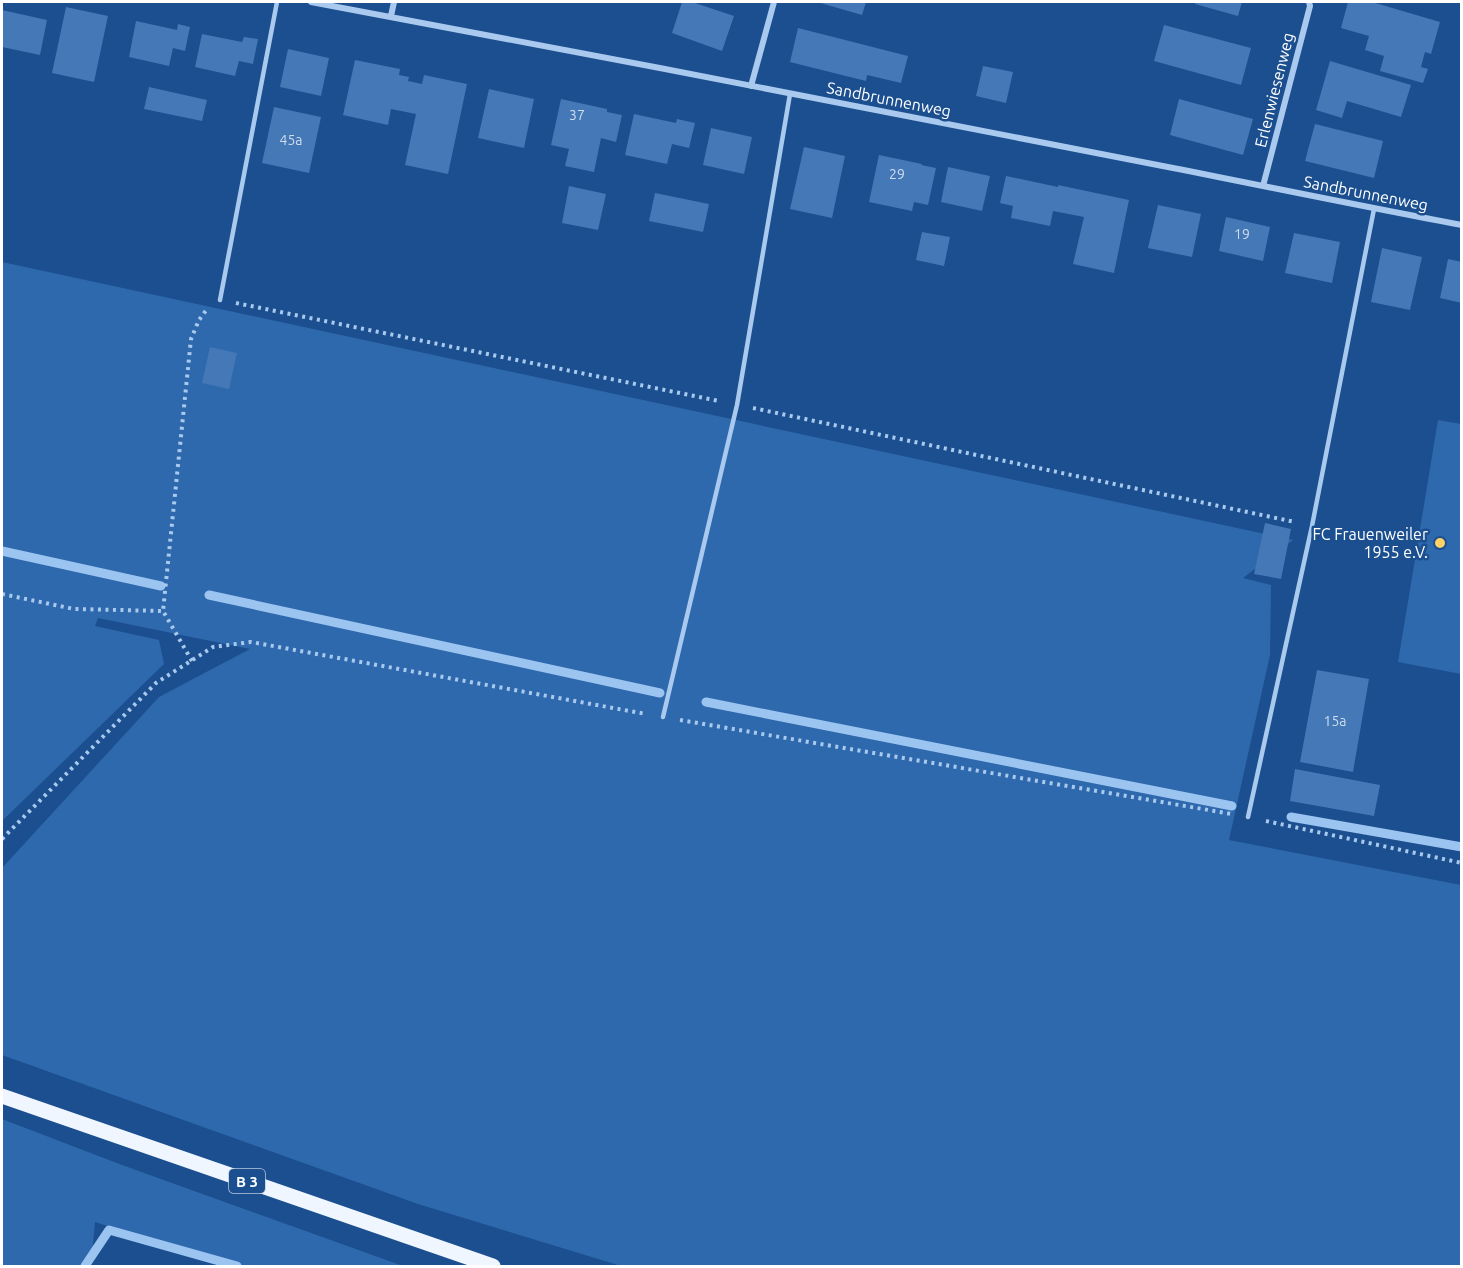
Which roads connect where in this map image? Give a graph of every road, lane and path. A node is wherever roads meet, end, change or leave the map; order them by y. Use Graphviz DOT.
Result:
graph roads {
  1 [pos="277,2"];
  2 [pos="311,2"];
  3 [pos="393,2"];
  4 [pos="774,2"];
  5 [pos="1309,2"];
  6 [pos="391,16"];
  7 [pos="751,86"];
  8 [pos="790,94"];
  9 [pos="1263,186"];
  10 [pos="1374,209"];
  11 [pos="1461,225"];
  12 [pos="220,300"];
  13 [pos="737,405"];
  14 [pos="1312,526"];
  15 [pos="2,594"];
  16 [pos="163,611"];
  17 [pos="192,661"];
  18 [pos="663,717"];
  19 [pos="1248,817"];
  20 [pos="2,839"];
  21 [pos="1461,863"];
  22 [pos="2,1096"];
  23 [pos="493,1266"];
  1 -- 12 [label="lane"];
  2 -- 6 [label="street, Sandbrunnenweg"];
  3 -- 6 [label="street"];
  4 -- 7 [label="street"];
  5 -- 9 [label="street, Erlenwiesenweg"];
  6 -- 7 [label="street, Sandbrunnenweg"];
  7 -- 8 [label="street, Sandbrunnenweg"];
  8 -- 9 [label="street, Sandbrunnenweg"];
  8 -- 13 [label="lane"];
  9 -- 10 [label="street, Sandbrunnenweg"];
  10 -- 11 [label="street, Sandbrunnenweg"];
  10 -- 14 [label="lane"];
  12 -- 13 [label="path"];
  12 -- 16 [label="path"];
  13 -- 14 [label="path"];
  13 -- 18 [label="lane"];
  14 -- 19 [label="lane"];
  15 -- 16 [label="path"];
  16 -- 17 [label="path"];
  17 -- 18 [label="path"];
  17 -- 20 [label="path"];
  18 -- 19 [label="path"];
  19 -- 21 [label="path"];
  22 -- 23 [label="main road, B 3"];
}
